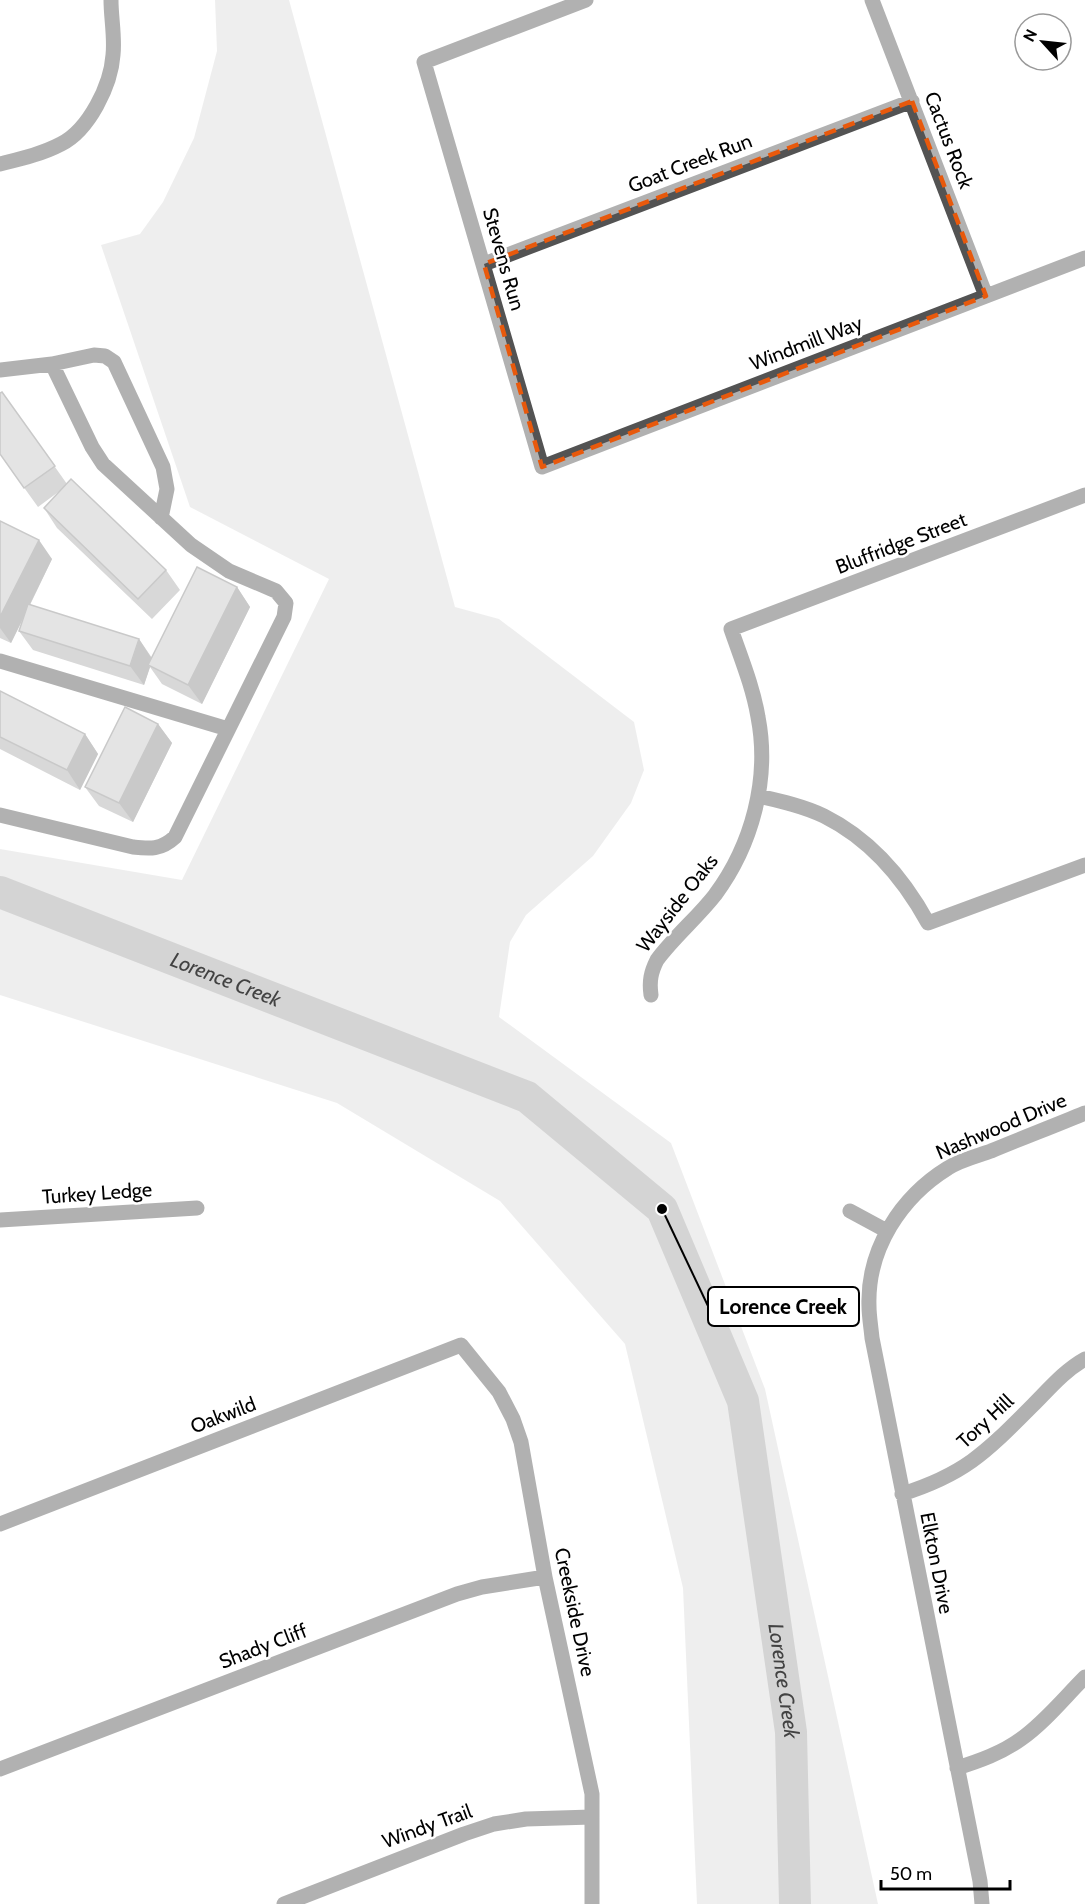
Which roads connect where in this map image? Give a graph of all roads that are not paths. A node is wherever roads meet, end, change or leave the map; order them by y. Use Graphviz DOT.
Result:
graph roads {
  1 [pos="111,0"];
  2 [pos="586,0"];
  3 [pos="872,0"];
  4 [pos="912,101"];
  5 [pos="0,164"];
  6 [pos="1085,258"];
  7 [pos="484,264"];
  8 [pos="986,296"];
  9 [pos="52,364"];
  10 [pos="0,370"];
  11 [pos="542,468"];
  12 [pos="1085,495"];
  13 [pos="160,518"];
  14 [pos="731,629"];
  15 [pos="0,660"];
  16 [pos="228,729"];
  17 [pos="758,796"];
  18 [pos="0,815"];
  19 [pos="1085,865"];
  20 [pos="651,995"];
  21 [pos="1085,1113"];
  22 [pos="197,1208"];
  23 [pos="850,1211"];
  24 [pos="0,1220"];
  25 [pos="887,1231"];
  26 [pos="461,1345"];
  27 [pos="1085,1359"];
  28 [pos="902,1494"];
  29 [pos="0,1524"];
  30 [pos="545,1577"];
  31 [pos="1085,1677"];
  32 [pos="957,1768"];
  33 [pos="0,1769"];
  34 [pos="592,1817"];
  35 [pos="284,1904"];
  36 [pos="592,1904"];
  37 [pos="982,1904"];
  1 -- 5 [label="street"];
  2 -- 7 [label="street, Stevens Run"];
  3 -- 4 [label="street, Cactus Rock"];
  4 -- 7 [label="street, Goat Creek Run"];
  4 -- 8 [label="street, Cactus Rock"];
  6 -- 8 [label="street, Windmill Way"];
  7 -- 11 [label="street, Stevens Run"];
  8 -- 11 [label="street, Windmill Way"];
  9 -- 10 [label="street"];
  9 -- 13 [label="street"];
  9 -- 13 [label="street"];
  12 -- 14 [label="street, Bluffridge Street"];
  13 -- 16 [label="street"];
  14 -- 17 [label="street, Wayside Oaks"];
  15 -- 16 [label="street"];
  16 -- 18 [label="street"];
  17 -- 19 [label="street"];
  17 -- 20 [label="street, Wayside Oaks"];
  21 -- 25 [label="street, Nashwood Drive"];
  22 -- 24 [label="street, Turkey Ledge"];
  23 -- 25 [label="street"];
  25 -- 28 [label="street, Elkton Drive"];
  26 -- 29 [label="street, Oakwild"];
  26 -- 30 [label="street, Creekside Drive"];
  27 -- 28 [label="street, Tory Hill"];
  28 -- 32 [label="street, Elkton Drive"];
  30 -- 33 [label="street, Shady Cliff"];
  30 -- 34 [label="street, Creekside Drive"];
  31 -- 32 [label="street"];
  32 -- 37 [label="street, Elkton Drive"];
  34 -- 35 [label="street, Windy Trail"];
  34 -- 36 [label="street, Creekside Drive"];
}
